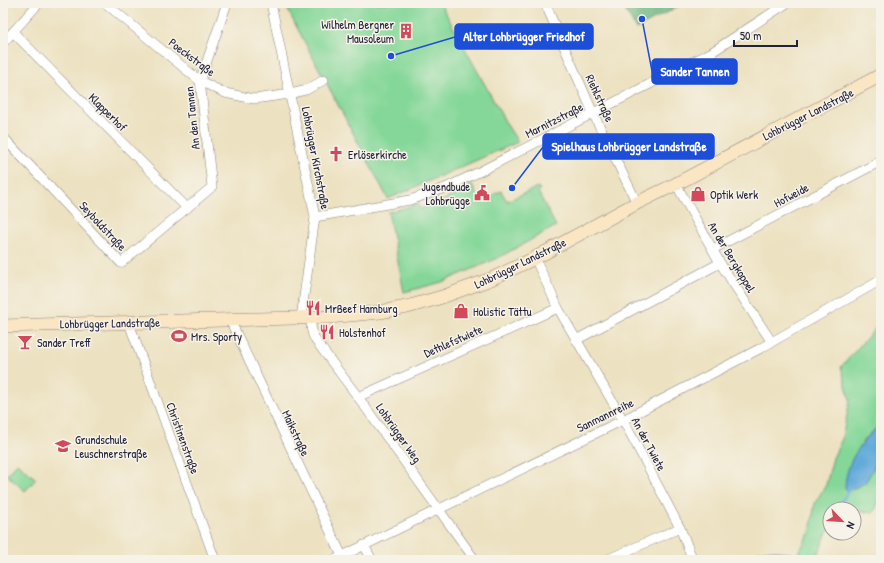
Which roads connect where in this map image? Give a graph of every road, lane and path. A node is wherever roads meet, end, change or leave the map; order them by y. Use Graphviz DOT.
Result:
graph roads {
  1 [pos="39,3"];
  2 [pos="105,3"];
  3 [pos="227,3"];
  4 [pos="271,3"];
  5 [pos="545,3"];
  6 [pos="787,3"];
  7 [pos="13,32"];
  8 [pos="3,43"];
  9 [pos="881,75"];
  10 [pos="324,80"];
  11 [pos="200,81"];
  12 [pos="290,94"];
  13 [pos="593,113"];
  14 [pos="3,137"];
  15 [pos="881,161"];
  16 [pos="676,184"];
  17 [pos="212,187"];
  18 [pos="636,203"];
  19 [pos="187,208"];
  20 [pos="315,216"];
  21 [pos="713,249"];
  22 [pos="535,258"];
  23 [pos="720,263"];
  24 [pos="881,280"];
  25 [pos="558,308"];
  26 [pos="306,318"];
  27 [pos="230,320"];
  28 [pos="129,323"];
  29 [pos="3,326"];
  30 [pos="576,340"];
  31 [pos="771,341"];
  32 [pos="358,397"];
  33 [pos="623,420"];
  34 [pos="438,509"];
  35 [pos="680,528"];
  36 [pos="364,546"];
  37 [pos="338,558"];
  38 [pos="215,560"];
  39 [pos="372,560"];
  40 [pos="475,560"];
  41 [pos="606,560"];
  42 [pos="693,560"];
  43 [pos="760,560"];
  44 [pos="790,560"];
  1 -- 7 [label="street"];
  2 -- 11 [label="street, Poeckstraße"];
  3 -- 11 [label="street, An den Tannen"];
  4 -- 12 [label="street, Lohbrügger Kirchstraße"];
  5 -- 13 [label="street, Riehlstraße"];
  6 -- 13 [label="street, Marnitzstraße"];
  7 -- 8 [label="street"];
  7 -- 19 [label="street, Klapperhof"];
  9 -- 16 [label="street, Lohbrügger Landstraße"];
  10 -- 12 [label="street, Poeckstraße"];
  11 -- 12 [label="street, Poeckstraße"];
  11 -- 17 [label="street, An den Tannen"];
  12 -- 20 [label="street, Lohbrügger Kirchstraße"];
  13 -- 18 [label="street, Riehlstraße"];
  13 -- 20 [label="street, Marnitzstraße"];
  14 -- 19 [label="street, Seyboldstraße"];
  15 -- 21 [label="street, Hofweide"];
  16 -- 18 [label="street, Lohbrügger Landstraße"];
  16 -- 21 [label="street, An der Bergkoppel"];
  17 -- 19 [label="street, Seyboldstraße"];
  18 -- 22 [label="street, Lohbrügger Landstraße"];
  20 -- 26 [label="street, Lohbrügger Kirchstraße"];
  21 -- 23 [label="street, An der Bergkoppel"];
  22 -- 25 [label="street, An der Twiete"];
  22 -- 26 [label="street, Lohbrügger Landstraße"];
  23 -- 30 [label="street"];
  23 -- 31 [label="street, An der Bergkoppel"];
  24 -- 31 [label="street, Sanmannreihe"];
  25 -- 30 [label="street, An der Twiete"];
  25 -- 32 [label="street, Dethlefstwiete"];
  26 -- 27 [label="street, Lohbrügger Landstraße"];
  26 -- 32 [label="street, Lohbrügger Weg"];
  27 -- 28 [label="street, Lohbrügger Landstraße"];
  27 -- 37 [label="street, Maikstraße"];
  28 -- 29 [label="street, Lohbrügger Landstraße"];
  28 -- 38 [label="street, Christinenstraße"];
  30 -- 33 [label="street, An der Twiete"];
  31 -- 33 [label="street, Sanmannreihe"];
  32 -- 34 [label="street, Lohbrügger Weg"];
  33 -- 34 [label="street, Sanmannreihe"];
  33 -- 35 [label="street, An der Twiete"];
  34 -- 36 [label="street, Sanmannreihe"];
  34 -- 40 [label="street, Lohbrügger Weg"];
  35 -- 41 [label="street"];
  35 -- 42 [label="street, An der Twiete"];
  36 -- 37 [label="street, Sanmannreihe"];
  36 -- 39 [label="street"];
  43 -- 44 [label="street"];
}
